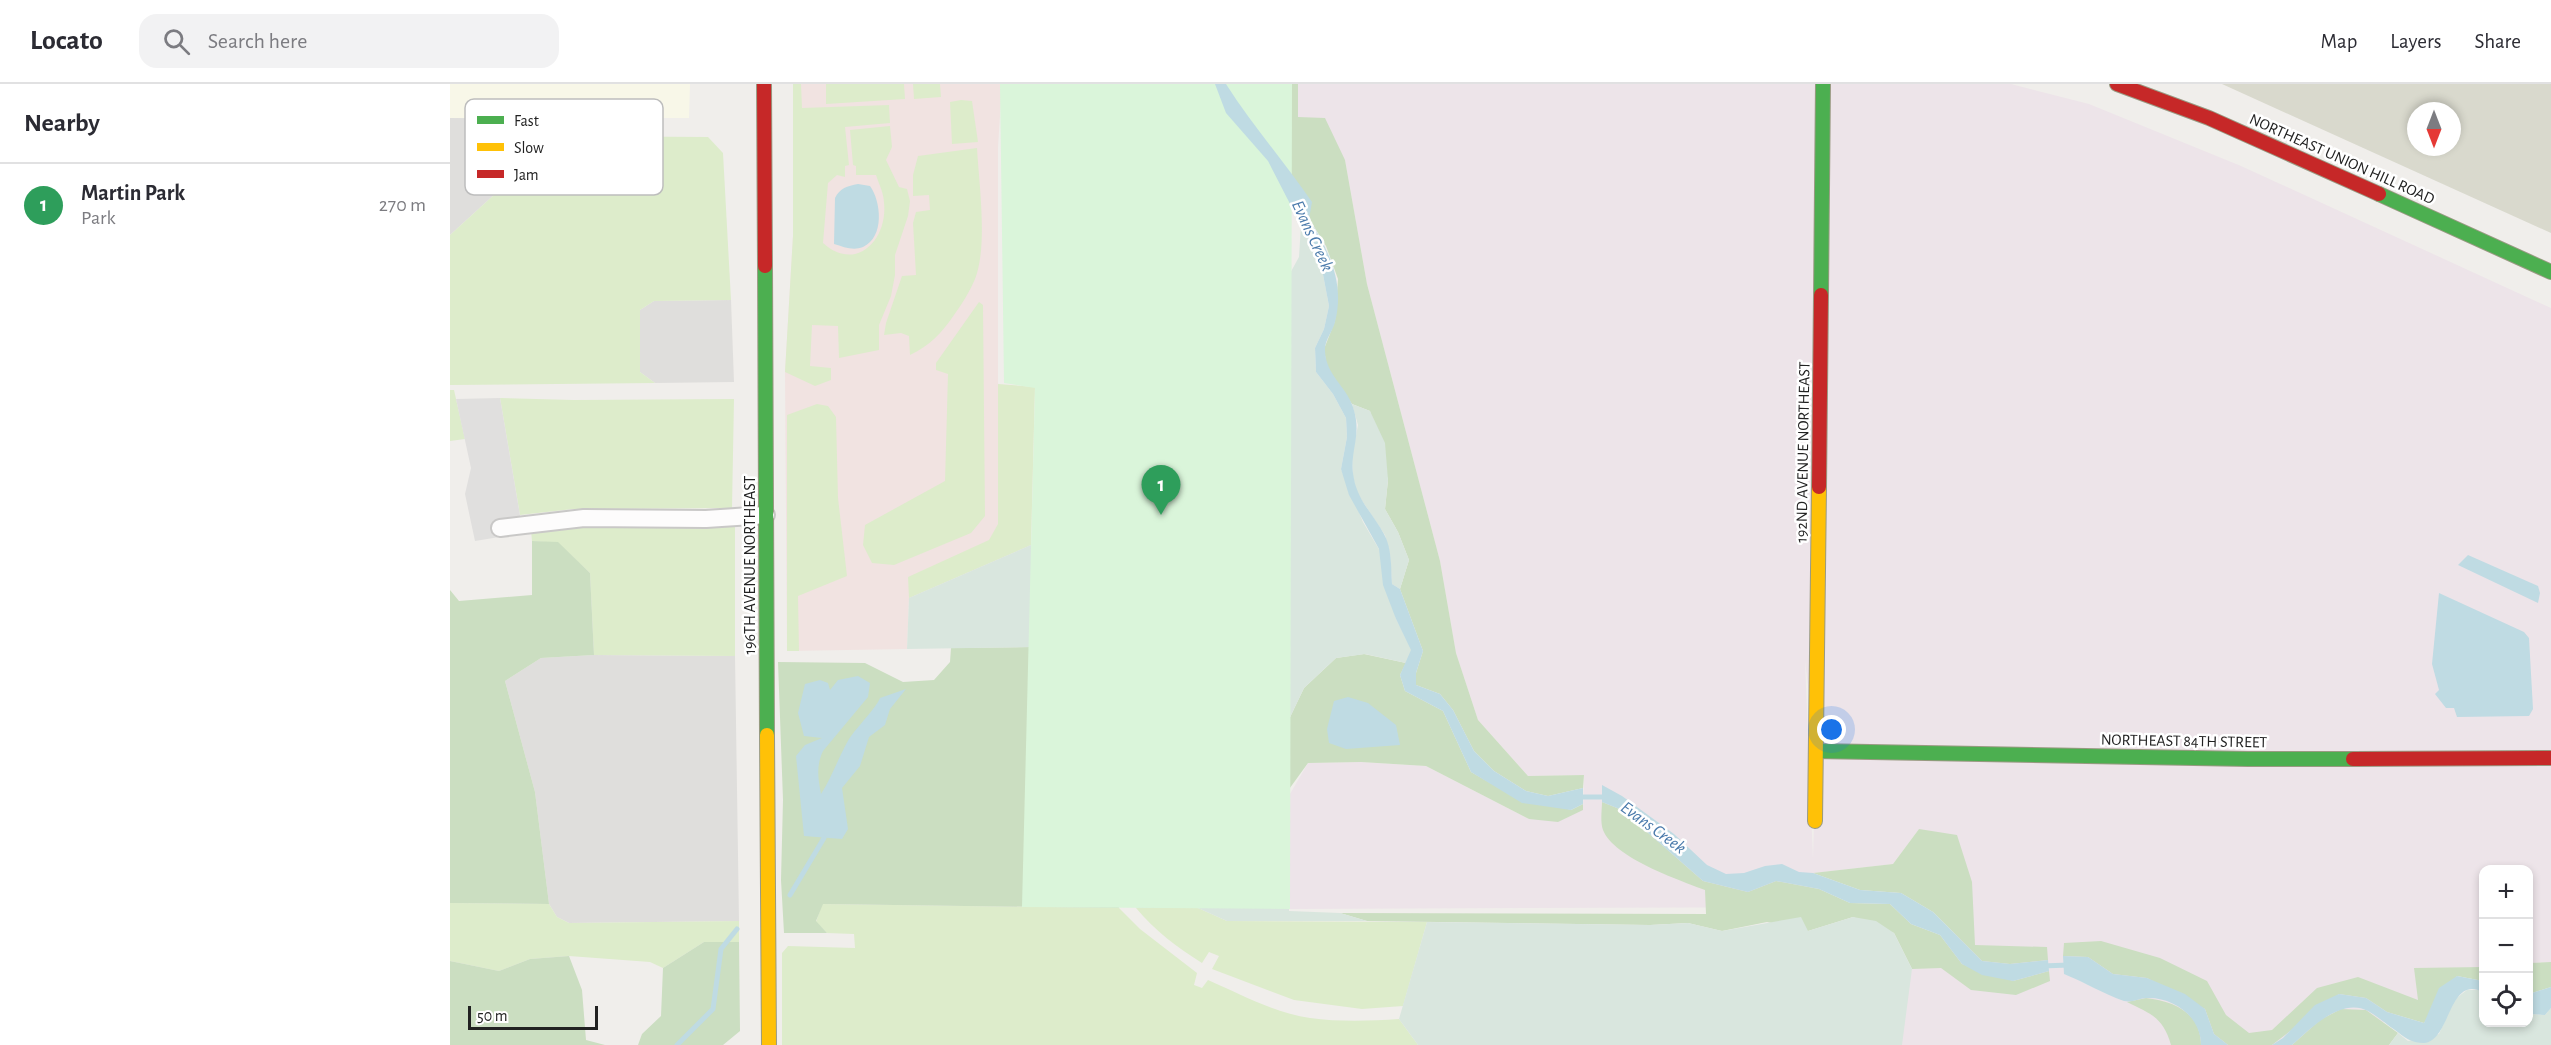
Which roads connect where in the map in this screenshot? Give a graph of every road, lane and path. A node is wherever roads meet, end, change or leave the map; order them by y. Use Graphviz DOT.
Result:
graph roads {
  1 [pos="764,84"];
  2 [pos="1823,84"];
  3 [pos="2117,84"];
  4 [pos="2551,272"];
  5 [pos="766,515"];
  6 [pos="500,528"];
  7 [pos="1816,751"];
  8 [pos="2551,758"];
  9 [pos="1815,821"];
  10 [pos="769,1045"];
  1 -- 5 [label="street, 196TH AVENUE NORTHEAST"];
  2 -- 7 [label="street, 192ND AVENUE NORTHEAST"];
  3 -- 4 [label="street, NORTHEAST UNION HILL ROAD"];
  5 -- 6 [label="street"];
  5 -- 10 [label="street, 196TH AVENUE NORTHEAST"];
  7 -- 8 [label="street, NORTHEAST 84TH STREET"];
  7 -- 9 [label="street, 192ND AVENUE NORTHEAST"];
}
